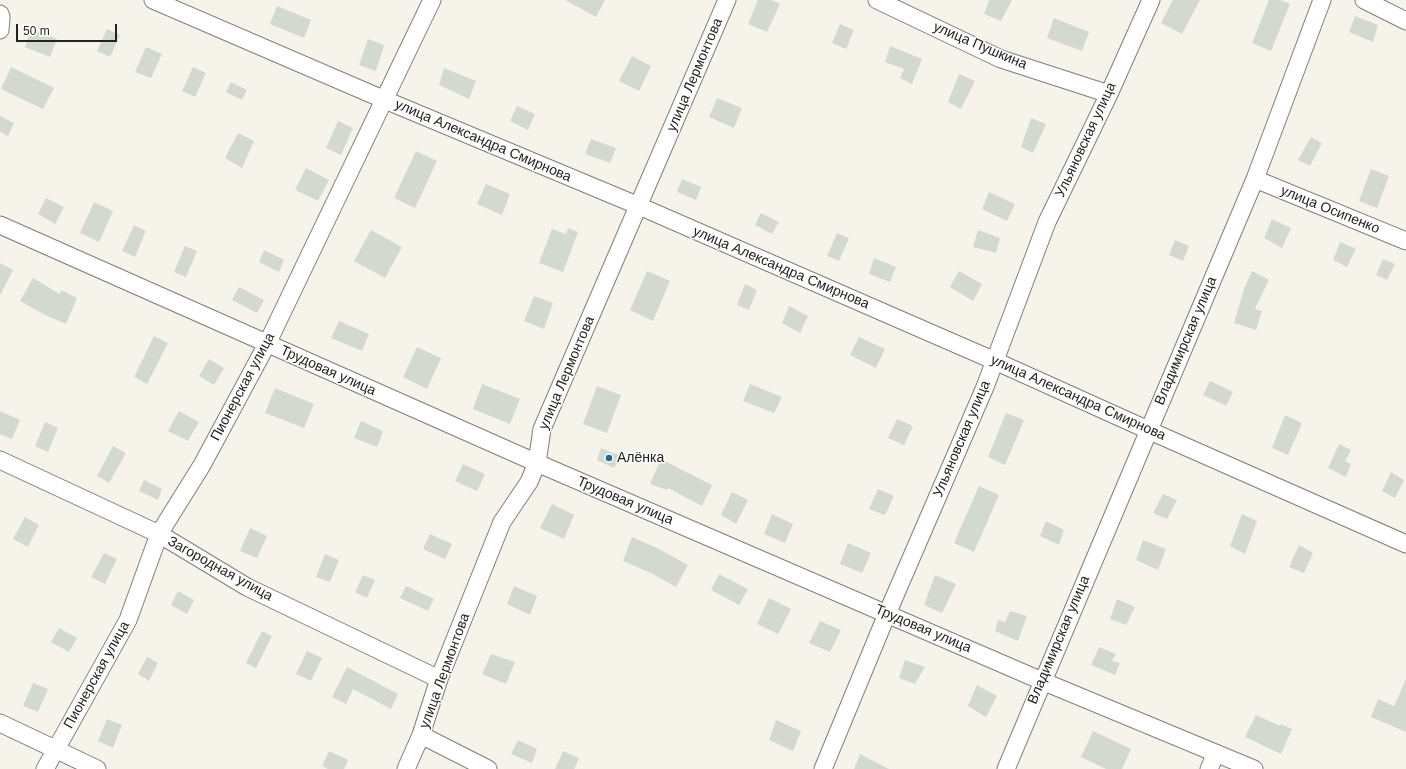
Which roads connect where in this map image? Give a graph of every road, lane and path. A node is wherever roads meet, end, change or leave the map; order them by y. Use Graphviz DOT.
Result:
graph roads {
  1 [pos="153,0"];
  2 [pos="432,0"];
  3 [pos="727,0"];
  4 [pos="877,0"];
  5 [pos="1151,0"];
  6 [pos="1322,0"];
  7 [pos="1364,0"];
  8 [pos="0,14"];
  9 [pos="1406,22"];
  10 [pos="0,30"];
  11 [pos="1109,94"];
  12 [pos="385,100"];
  13 [pos="1255,179"];
  14 [pos="639,206"];
  15 [pos="0,225"];
  16 [pos="1406,241"];
  17 [pos="267,344"];
  18 [pos="995,361"];
  19 [pos="1148,430"];
  20 [pos="0,460"];
  21 [pos="537,463"];
  22 [pos="159,534"];
  23 [pos="1406,544"];
  24 [pos="887,614"];
  25 [pos="439,679"];
  26 [pos="1042,681"];
  27 [pos="0,723"];
  28 [pos="421,735"];
  29 [pos="56,750"];
  30 [pos="1216,753"];
  31 [pos="45,769"];
  32 [pos="97,769"];
  33 [pos="406,769"];
  34 [pos="488,769"];
  35 [pos="823,769"];
  36 [pos="1006,769"];
  37 [pos="1209,769"];
  38 [pos="1254,769"];
  1 -- 12 [label="street, улица Александра Смирнова"];
  2 -- 12 [label="street, Пионерская улица"];
  3 -- 14 [label="street, улица Лермонтова"];
  4 -- 11 [label="street, улица Пушкина"];
  5 -- 11 [label="street, Ульяновская улица"];
  6 -- 13 [label="street, Владимирская улица"];
  7 -- 9 [label="street"];
  8 -- 10 [label="street"];
  11 -- 18 [label="street, Ульяновская улица"];
  12 -- 14 [label="street, улица Александра Смирнова"];
  12 -- 17 [label="street, Пионерская улица"];
  13 -- 16 [label="street, улица Осипенко"];
  13 -- 19 [label="street, Владимирская улица"];
  14 -- 18 [label="street, улица Александра Смирнова"];
  14 -- 21 [label="street, улица Лермонтова"];
  15 -- 17 [label="street, Трудовая улица"];
  17 -- 21 [label="street, Трудовая улица"];
  17 -- 22 [label="street, Пионерская улица"];
  18 -- 19 [label="street, улица Александра Смирнова"];
  18 -- 24 [label="street, Ульяновская улица"];
  19 -- 23 [label="street, улица Александра Смирнова"];
  19 -- 26 [label="street, Владимирская улица"];
  20 -- 22 [label="street, Загородная улица"];
  21 -- 24 [label="street, Трудовая улица"];
  21 -- 25 [label="street, улица Лермонтова"];
  22 -- 25 [label="street, Загородная улица"];
  22 -- 29 [label="street, Пионерская улица"];
  24 -- 26 [label="street, Трудовая улица"];
  24 -- 35 [label="street, Ульяновская улица"];
  25 -- 28 [label="street, улица Лермонтова"];
  26 -- 30 [label="street, Трудовая улица"];
  26 -- 36 [label="street, Владимирская улица"];
  27 -- 29 [label="street"];
  28 -- 33 [label="street, улица Лермонтова"];
  28 -- 34 [label="street"];
  29 -- 31 [label="street, Пионерская улица"];
  29 -- 32 [label="street"];
  30 -- 37 [label="street"];
  30 -- 38 [label="street, Трудовая улица"];
}
